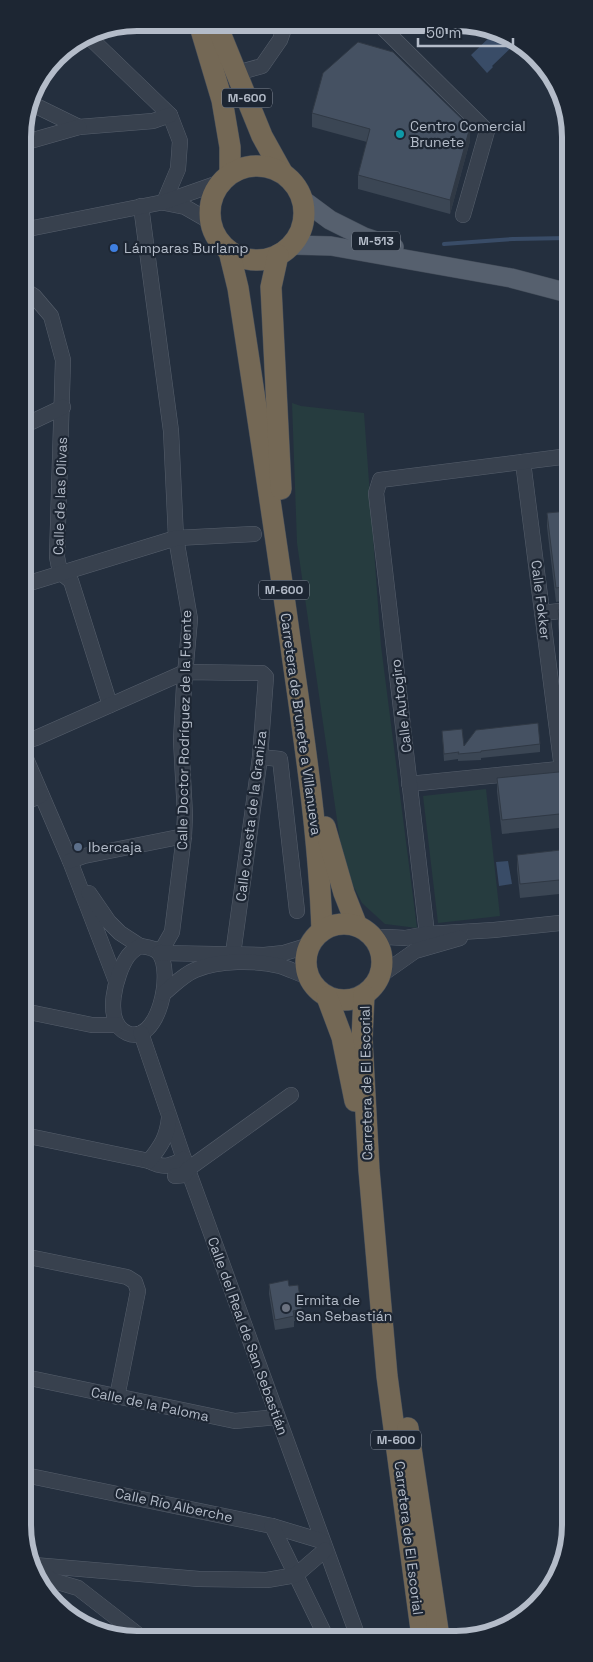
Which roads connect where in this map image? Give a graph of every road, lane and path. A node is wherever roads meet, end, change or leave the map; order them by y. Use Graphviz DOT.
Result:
graph roads {
  1 [pos="201,31"];
  2 [pos="219,31"];
  3 [pos="283,31"];
  4 [pos="386,31"];
  5 [pos="93,41"];
  6 [pos="237,73"];
  7 [pos="36,105"];
  8 [pos="170,115"];
  9 [pos="79,127"];
  10 [pos="31,142"];
  11 [pos="282,172"];
  12 [pos="226,178"];
  13 [pos="303,200"];
  14 [pos="164,202"];
  15 [pos="141,206"];
  16 [pos="463,215"];
  17 [pos="211,222"];
  18 [pos="31,228"];
  19 [pos="285,250"];
  20 [pos="229,251"];
  21 [pos="455,268"];
  22 [pos="562,291"];
  23 [pos="31,294"];
  24 [pos="63,407"];
  25 [pos="31,422"];
  26 [pos="562,457"];
  27 [pos="523,462"];
  28 [pos="254,534"];
  29 [pos="176,538"];
  30 [pos="60,572"];
  31 [pos="31,582"];
  32 [pos="562,611"];
  33 [pos="542,613"];
  34 [pos="185,672"];
  35 [pos="110,705"];
  36 [pos="31,740"];
  37 [pos="562,742"];
  38 [pos="260,756"];
  39 [pos="562,768"];
  40 [pos="31,771"];
  41 [pos="409,784"];
  42 [pos="41,795"];
  43 [pos="31,800"];
  44 [pos="184,836"];
  45 [pos="72,866"];
  46 [pos="297,911"];
  47 [pos="562,923"];
  48 [pos="357,926"];
  49 [pos="494,930"];
  50 [pos="427,934"];
  51 [pos="316,938"];
  52 [pos="374,938"];
  53 [pos="140,946"];
  54 [pos="158,952"];
  55 [pos="233,954"];
  56 [pos="381,975"];
  57 [pos="309,978"];
  58 [pos="116,981"];
  59 [pos="164,993"];
  60 [pos="364,995"];
  61 [pos="327,997"];
  62 [pos="31,1012"];
  63 [pos="117,1025"];
  64 [pos="141,1033"];
  65 [pos="291,1095"];
  66 [pos="170,1116"];
  67 [pos="31,1137"];
  68 [pos="154,1163"];
  69 [pos="182,1164"];
  70 [pos="368,1170"];
  71 [pos="376,1243"];
  72 [pos="31,1257"];
  73 [pos="31,1378"];
  74 [pos="117,1396"];
  75 [pos="277,1417"];
  76 [pos="31,1475"];
  77 [pos="272,1526"];
  78 [pos="323,1546"];
  79 [pos="39,1565"];
  80 [pos="42,1573"];
  81 [pos="296,1575"];
  82 [pos="133,1631"];
  83 [pos="323,1631"];
  84 [pos="356,1631"];
  85 [pos="421,1631"];
  86 [pos="438,1631"];
  1 -- 12 [label="highway, M-600"];
  2 -- 6 [label="highway, M-600"];
  3 -- 6 [label="street"];
  4 -- 16 [label="street"];
  5 -- 8 [label="street"];
  6 -- 11 [label="highway, M-600"];
  7 -- 9 [label="street"];
  8 -- 9 [label="street"];
  8 -- 14 [label="street"];
  9 -- 10 [label="street"];
  11 -- 12 [label="highway"];
  11 -- 13 [label="highway, M-600"];
  12 -- 14 [label="street"];
  12 -- 17 [label="highway, M-600"];
  13 -- 19 [label="highway, M-600"];
  13 -- 21 [label="main road, M-513"];
  14 -- 15 [label="street"];
  14 -- 17 [label="street"];
  15 -- 18 [label="street"];
  15 -- 29 [label="street, Calle Doctor Rodríguez de la Fuente"];
  17 -- 20 [label="highway, M-600"];
  19 -- 20 [label="highway"];
  19 -- 21 [label="main road, M-513"];
  19 -- 48 [label="highway, Carretera de Brunete a Villanueva / M-600"];
  20 -- 51 [label="highway, Carretera de Brunete a Villanueva / M-600"];
  21 -- 22 [label="main road, M-513"];
  23 -- 24 [label="street, Calle de las Olivas"];
  24 -- 25 [label="street"];
  24 -- 30 [label="street, Calle de las Olivas"];
  26 -- 27 [label="street"];
  27 -- 33 [label="street, Calle Fokker"];
  27 -- 41 [label="street, Calle Autogiro"];
  28 -- 29 [label="street"];
  29 -- 30 [label="street"];
  29 -- 34 [label="street, Calle Doctor Rodríguez de la Fuente"];
  30 -- 31 [label="street"];
  30 -- 35 [label="street, Calle de las Olivas"];
  32 -- 33 [label="street"];
  33 -- 37 [label="street, Calle Fokker"];
  34 -- 35 [label="street"];
  34 -- 38 [label="street, Calle cuesta de la Graniza"];
  34 -- 44 [label="street, Calle Doctor Rodríguez de la Fuente"];
  35 -- 36 [label="street"];
  38 -- 46 [label="street"];
  38 -- 55 [label="street, Calle cuesta de la Graniza"];
  39 -- 41 [label="street"];
  40 -- 42 [label="street"];
  41 -- 50 [label="street, Calle Autogiro"];
  42 -- 43 [label="street"];
  42 -- 45 [label="street"];
  44 -- 45 [label="street"];
  44 -- 54 [label="street, Calle Doctor Rodríguez de la Fuente"];
  45 -- 53 [label="street"];
  45 -- 58 [label="street"];
  47 -- 49 [label="street"];
  48 -- 51 [label="highway"];
  48 -- 52 [label="highway"];
  49 -- 50 [label="street"];
  49 -- 56 [label="street"];
  50 -- 52 [label="street"];
  51 -- 55 [label="street"];
  51 -- 57 [label="highway, M-600"];
  52 -- 56 [label="highway"];
  53 -- 54 [label="street"];
  53 -- 58 [label="street"];
  54 -- 55 [label="street"];
  54 -- 59 [label="street"];
  56 -- 60 [label="highway"];
  57 -- 59 [label="street"];
  57 -- 61 [label="highway, M-600"];
  58 -- 63 [label="street"];
  59 -- 64 [label="street"];
  60 -- 61 [label="highway"];
  60 -- 70 [label="highway, Carretera de El Escorial / M-600"];
  61 -- 70 [label="highway, Carretera de El Escorial / M-600"];
  62 -- 63 [label="street"];
  63 -- 64 [label="street"];
  64 -- 66 [label="street, Calle del Real de San Sebastián"];
  65 -- 69 [label="street"];
  66 -- 68 [label="street"];
  66 -- 69 [label="street, Calle del Real de San Sebastián"];
  67 -- 68 [label="street"];
  68 -- 69 [label="street"];
  69 -- 75 [label="street, Calle del Real de San Sebastián"];
  70 -- 71 [label="highway, Carretera de El Escorial / M-600"];
  71 -- 85 [label="highway, Carretera de El Escorial / M-600"];
  71 -- 86 [label="highway"];
  72 -- 74 [label="street"];
  73 -- 74 [label="street, Calle de la Paloma"];
  74 -- 75 [label="street, Calle de la Paloma"];
  75 -- 78 [label="street, Calle del Real de San Sebastián"];
  76 -- 77 [label="street, Calle Río Alberche"];
  77 -- 78 [label="street, Calle Río Alberche"];
  77 -- 81 [label="street"];
  78 -- 81 [label="street"];
  78 -- 84 [label="street, Calle del Real de San Sebastián"];
  79 -- 81 [label="street"];
  80 -- 82 [label="street"];
  81 -- 83 [label="street"];
}
